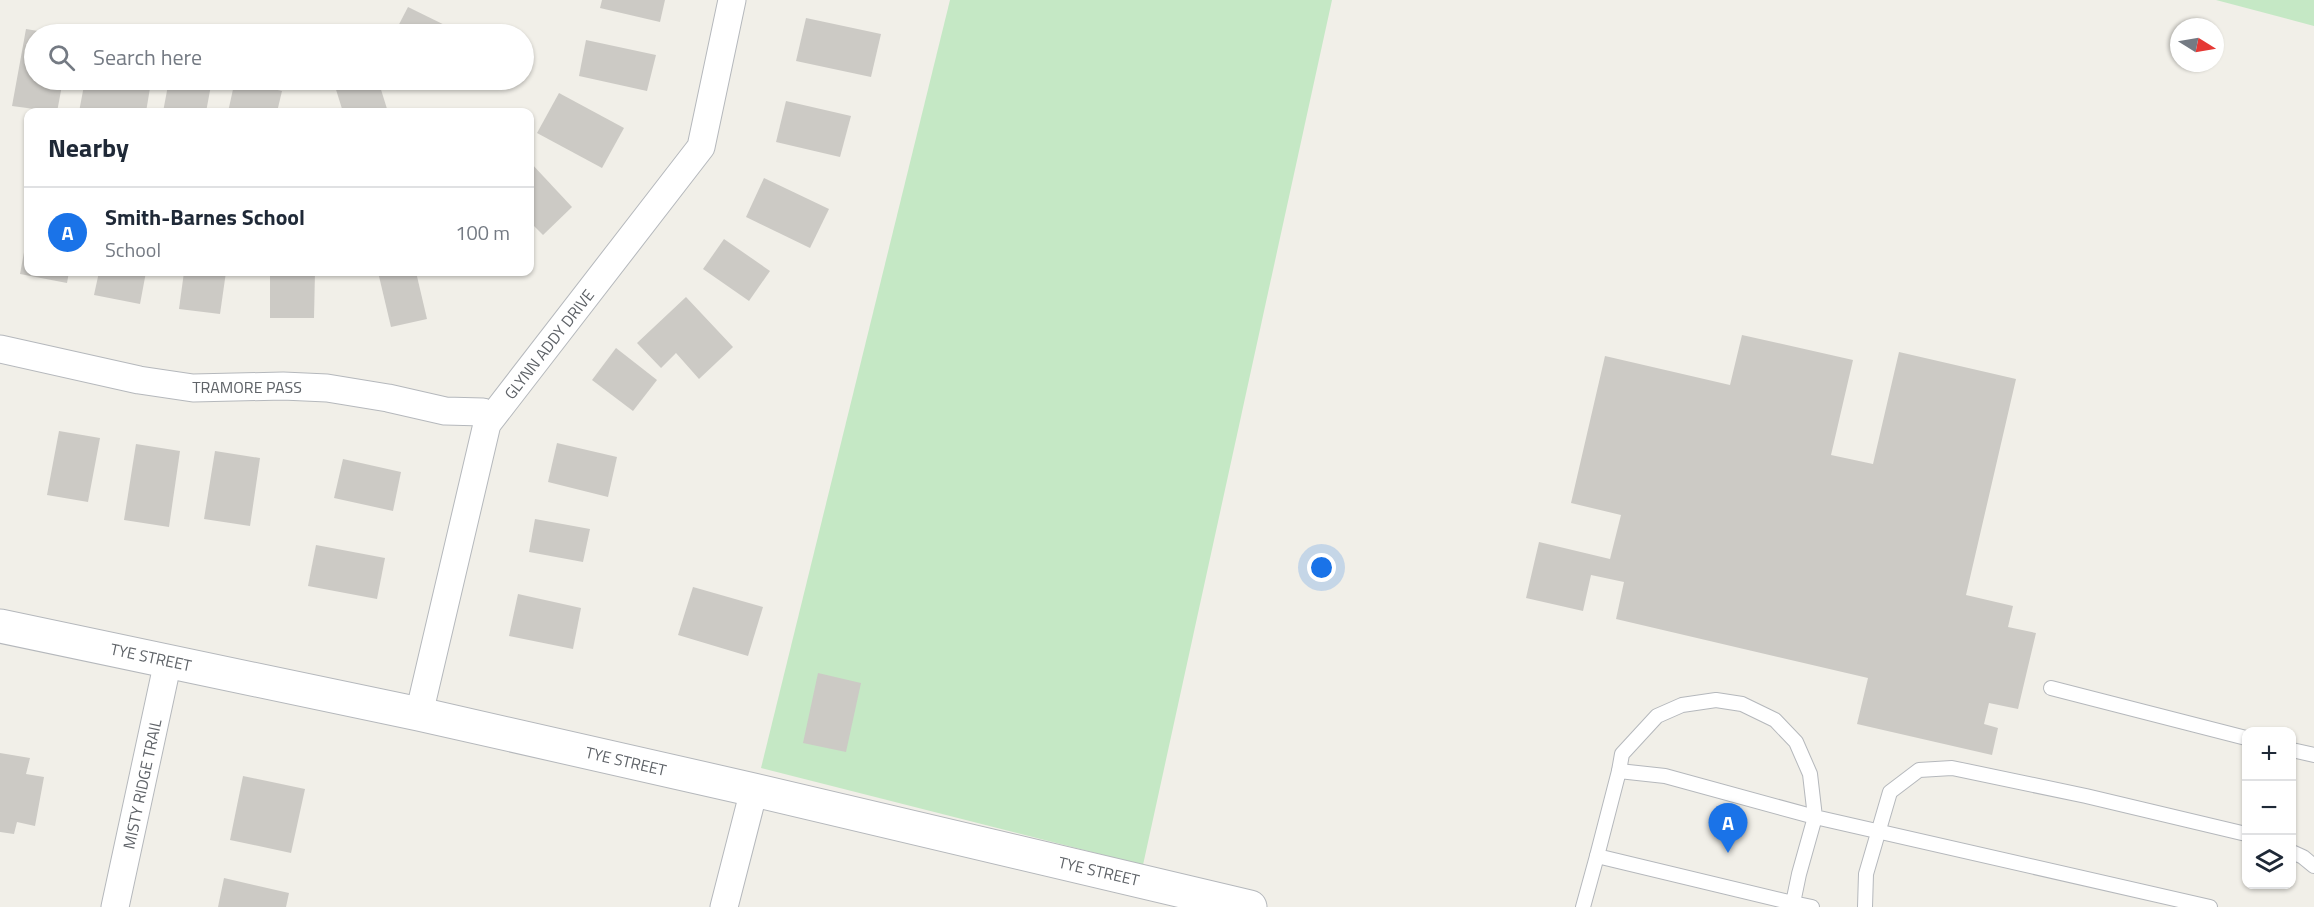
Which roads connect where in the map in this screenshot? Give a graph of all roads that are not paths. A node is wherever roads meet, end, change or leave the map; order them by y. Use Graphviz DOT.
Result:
graph roads {
  1 [pos="732,0"];
  2 [pos="0,349"];
  3 [pos="487,424"];
  4 [pos="0,626"];
  5 [pos="168,661"];
  6 [pos="2051,688"];
  7 [pos="419,714"];
  8 [pos="2242,737"];
  9 [pos="2296,751"];
  10 [pos="2314,755"];
  11 [pos="1619,771"];
  12 [pos="754,790"];
  13 [pos="1815,817"];
  14 [pos="1879,831"];
  15 [pos="2242,833"];
  16 [pos="2296,854"];
  17 [pos="1597,856"];
  18 [pos="2314,866"];
  19 [pos="1792,905"];
  20 [pos="115,907"];
  21 [pos="724,907"];
  22 [pos="1250,907"];
  23 [pos="1584,907"];
  24 [pos="1812,907"];
  25 [pos="1865,907"];
  26 [pos="2210,907"];
  1 -- 3 [label="street, GLYNN ADDY DRIVE"];
  2 -- 3 [label="street, TRAMORE PASS"];
  3 -- 7 [label="street, GLYNN ADDY DRIVE"];
  4 -- 5 [label="street, TYE STREET"];
  5 -- 7 [label="street, TYE STREET"];
  5 -- 20 [label="street, MISTY RIDGE TRAIL"];
  6 -- 8 [label="lane"];
  7 -- 12 [label="street, TYE STREET"];
  9 -- 10 [label="lane"];
  11 -- 13 [label="lane"];
  11 -- 13 [label="lane"];
  11 -- 17 [label="lane"];
  12 -- 21 [label="street"];
  12 -- 22 [label="street, TYE STREET"];
  13 -- 14 [label="lane"];
  13 -- 19 [label="lane"];
  14 -- 15 [label="lane"];
  14 -- 25 [label="lane"];
  14 -- 26 [label="lane"];
  16 -- 18 [label="lane"];
  17 -- 19 [label="lane"];
  17 -- 23 [label="lane"];
  19 -- 24 [label="lane"];
}
